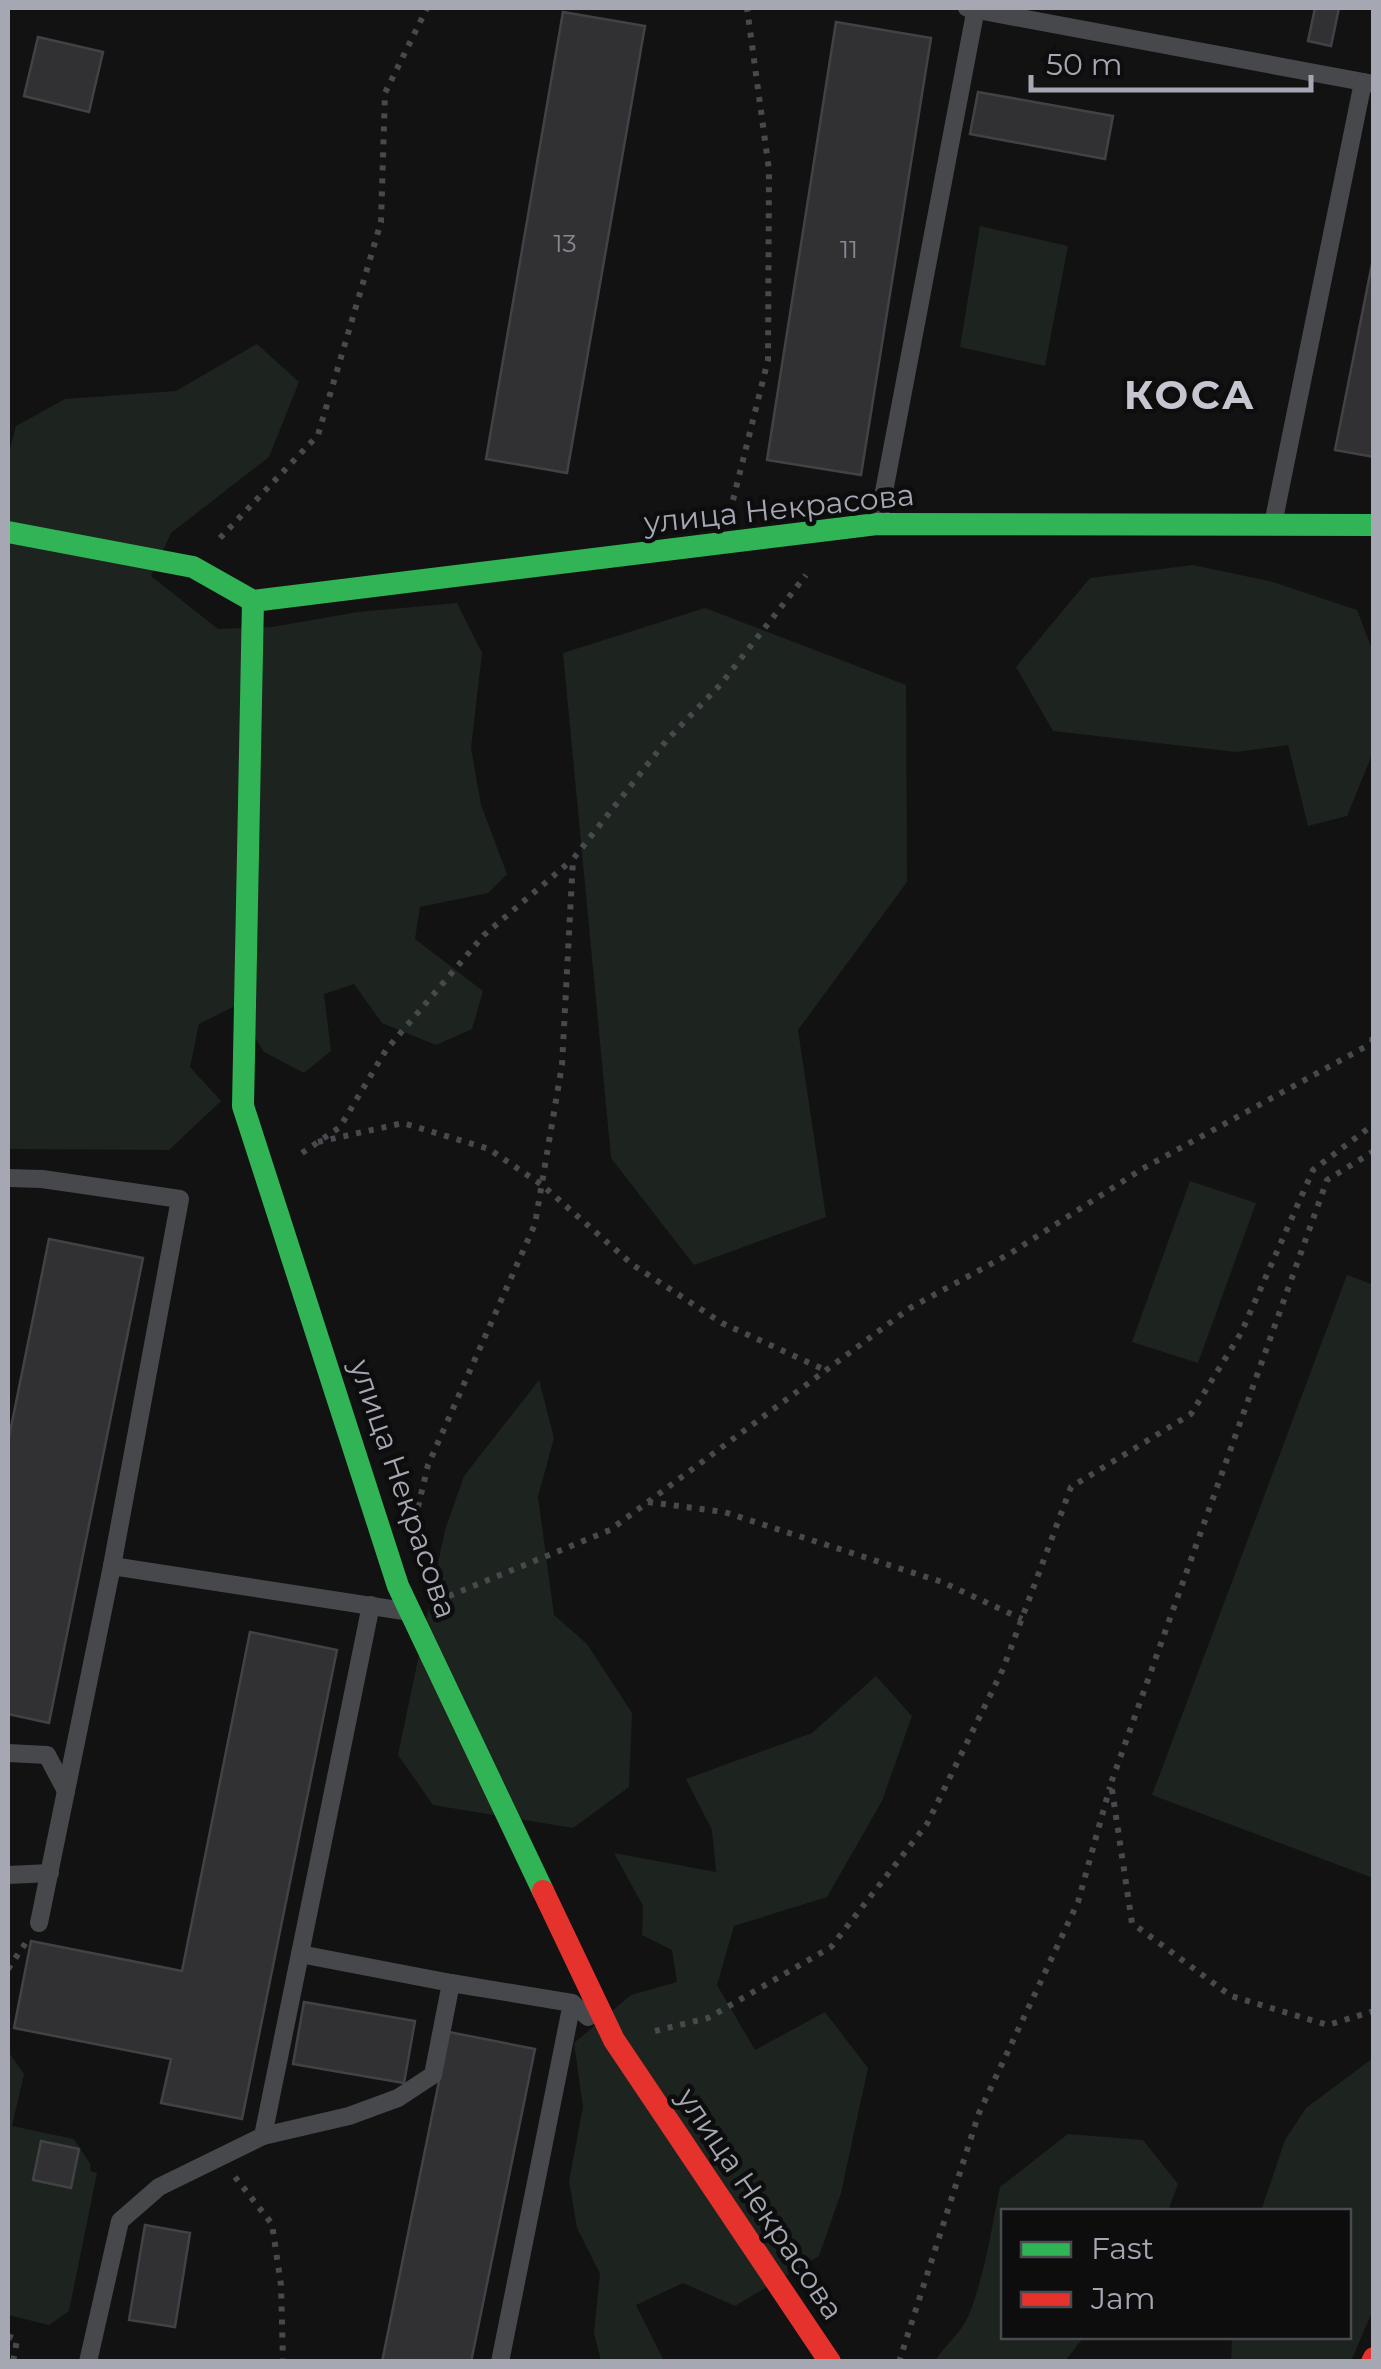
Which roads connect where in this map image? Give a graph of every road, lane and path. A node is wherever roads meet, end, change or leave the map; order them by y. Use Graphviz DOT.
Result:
graph roads {
  1 [pos="427,8"];
  2 [pos="746,8"];
  3 [pos="973,8"];
  4 [pos="1368,83"];
  5 [pos="878,524"];
  6 [pos="1273,524"];
  7 [pos="1374,525"];
  8 [pos="8,532"];
  9 [pos="723,543"];
  10 [pos="813,565"];
  11 [pos="193,566"];
  12 [pos="253,601"];
  13 [pos="573,859"];
  14 [pos="1374,1027"];
  15 [pos="1373,1042"];
  16 [pos="1374,1124"];
  17 [pos="318,1142"];
  18 [pos="1374,1151"];
  19 [pos="8,1178"];
  20 [pos="266,1179"];
  21 [pos="542,1185"];
  22 [pos="825,1370"];
  23 [pos="646,1502"];
  24 [pos="416,1517"];
  25 [pos="112,1566"];
  26 [pos="371,1606"];
  27 [pos="411,1612"];
  28 [pos="1022,1618"];
  29 [pos="8,1753"];
  30 [pos="1112,1783"];
  31 [pos="66,1792"];
  32 [pos="50,1872"];
  33 [pos="8,1875"];
  34 [pos="40,1923"];
  35 [pos="300,1954"];
  36 [pos="450,1982"];
  37 [pos="572,2003"];
  38 [pos="1374,2012"];
  39 [pos="614,2040"];
  40 [pos="263,2136"];
  41 [pos="189,2172"];
  42 [pos="8,2336"];
  43 [pos="13,2362"];
  44 [pos="88,2362"];
  45 [pos="283,2362"];
  46 [pos="500,2362"];
  47 [pos="830,2362"];
  48 [pos="900,2362"];
  1 -- 11 [label="path"];
  2 -- 9 [label="path"];
  3 -- 4 [label="lane"];
  3 -- 5 [label="lane"];
  4 -- 6 [label="lane"];
  5 -- 6 [label="street, улица Некрасова"];
  5 -- 9 [label="street, улица Некрасова"];
  6 -- 7 [label="street, улица Некрасова"];
  8 -- 11 [label="street"];
  9 -- 12 [label="street, улица Некрасова"];
  10 -- 13 [label="path"];
  11 -- 12 [label="street"];
  12 -- 20 [label="street, улица Некрасова"];
  13 -- 17 [label="path"];
  13 -- 21 [label="path"];
  14 -- 15 [label="path"];
  15 -- 22 [label="path"];
  16 -- 28 [label="path"];
  17 -- 20 [label="path"];
  17 -- 21 [label="path"];
  18 -- 30 [label="path"];
  19 -- 25 [label="lane"];
  20 -- 27 [label="street, улица Некрасова"];
  21 -- 22 [label="path"];
  21 -- 24 [label="path"];
  22 -- 23 [label="path"];
  23 -- 27 [label="path"];
  23 -- 28 [label="path"];
  25 -- 26 [label="lane"];
  25 -- 31 [label="lane"];
  26 -- 27 [label="lane"];
  26 -- 35 [label="lane"];
  27 -- 39 [label="street, улица Некрасова"];
  28 -- 39 [label="path"];
  29 -- 31 [label="lane"];
  30 -- 38 [label="path"];
  30 -- 48 [label="path"];
  31 -- 32 [label="lane"];
  32 -- 33 [label="lane"];
  32 -- 34 [label="lane"];
  35 -- 36 [label="lane"];
  35 -- 40 [label="lane"];
  36 -- 37 [label="lane"];
  36 -- 40 [label="lane"];
  37 -- 39 [label="lane"];
  37 -- 46 [label="lane"];
  39 -- 47 [label="street, улица Некрасова"];
  40 -- 41 [label="lane"];
  41 -- 44 [label="lane"];
  41 -- 45 [label="path"];
  42 -- 43 [label="path"];
}
